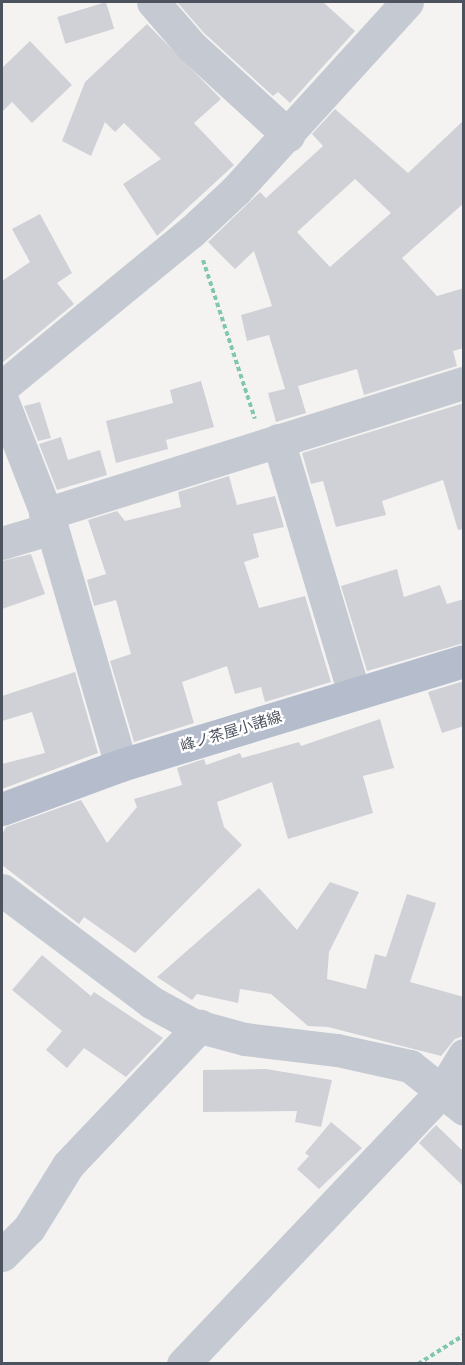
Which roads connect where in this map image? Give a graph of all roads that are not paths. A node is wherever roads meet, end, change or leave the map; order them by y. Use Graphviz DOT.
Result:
graph roads {
  1 [pos="153,2"];
  2 [pos="407,2"];
  3 [pos="288,135"];
  4 [pos="464,383"];
  5 [pos="2,387"];
  6 [pos="2,400"];
  7 [pos="270,442"];
  8 [pos="49,521"];
  9 [pos="2,543"];
  10 [pos="464,661"];
  11 [pos="354,693"];
  12 [pos="121,765"];
  13 [pos="2,809"];
  14 [pos="2,890"];
  15 [pos="200,1026"];
  16 [pos="464,1055"];
  17 [pos="453,1100"];
  18 [pos="2,1254"];
  19 [pos="183,1364"];
  1 -- 3 [label="street"];
  2 -- 3 [label="street"];
  3 -- 5 [label="street"];
  4 -- 7 [label="street"];
  6 -- 8 [label="street"];
  7 -- 8 [label="street"];
  7 -- 11 [label="street"];
  8 -- 9 [label="street"];
  8 -- 12 [label="street"];
  10 -- 11 [label="main road, 峰ノ茶屋小諸線"];
  11 -- 12 [label="main road, 峰ノ茶屋小諸線"];
  12 -- 13 [label="main road, 峰ノ茶屋小諸線"];
  14 -- 15 [label="street"];
  15 -- 17 [label="street"];
  15 -- 18 [label="street"];
  16 -- 17 [label="street"];
  17 -- 19 [label="street"];
}
